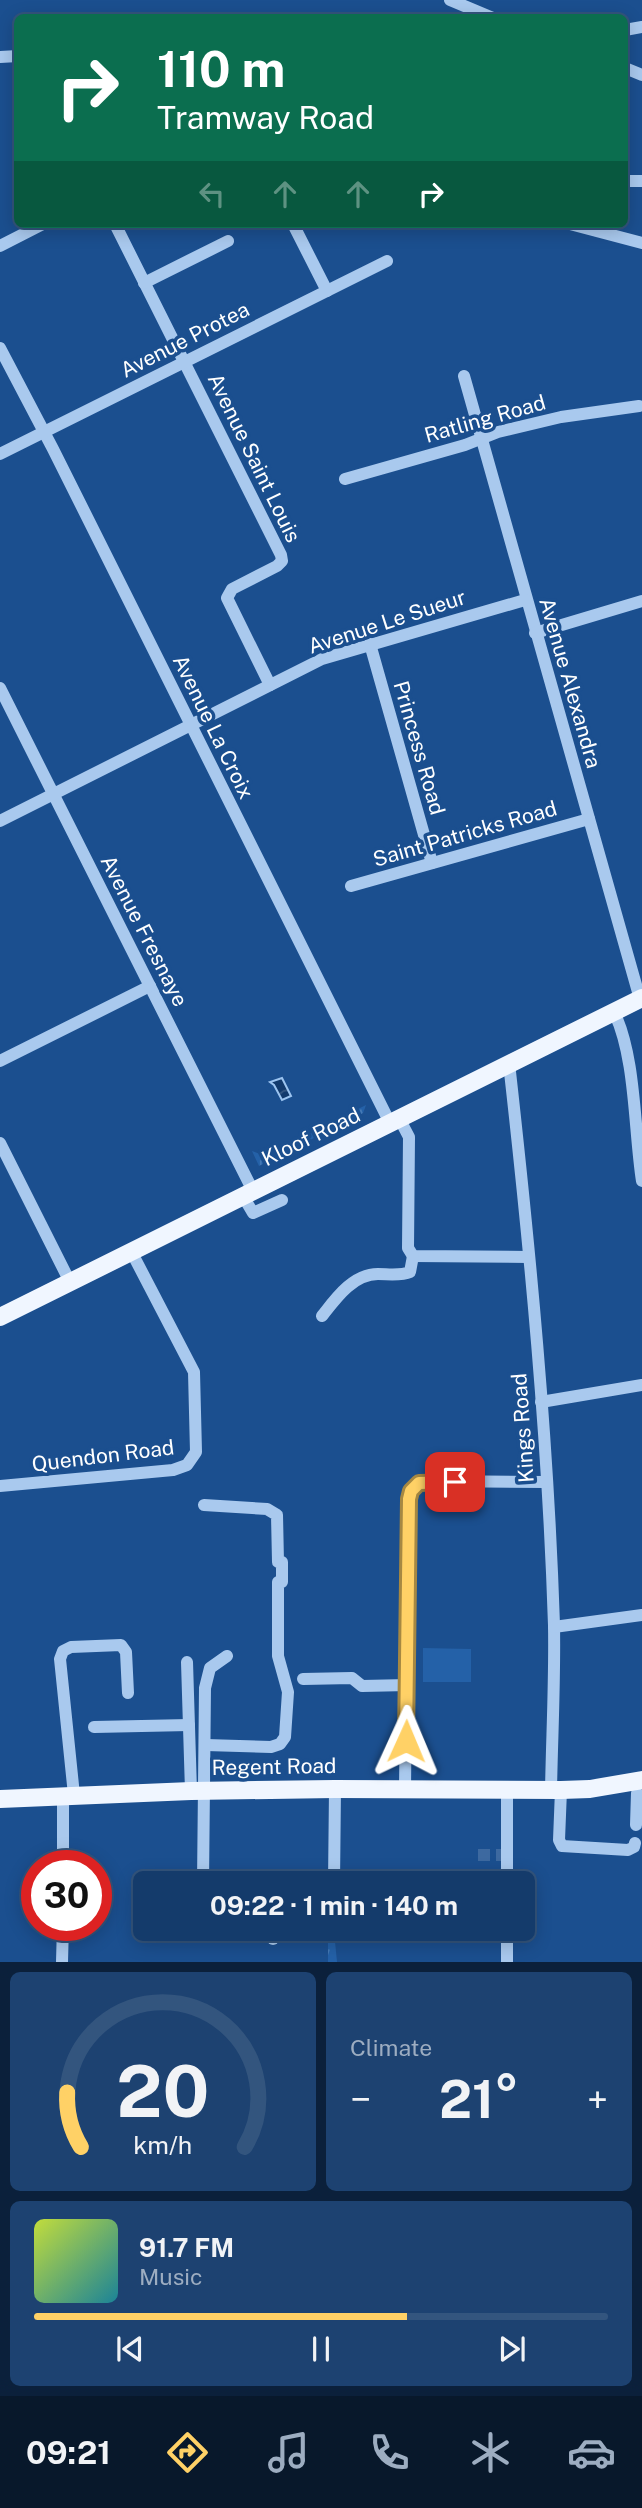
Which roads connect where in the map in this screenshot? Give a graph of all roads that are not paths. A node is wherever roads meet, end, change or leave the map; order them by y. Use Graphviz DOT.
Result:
graph roads {
  1 [pos="450,0"];
  2 [pos="483,14"];
  3 [pos="35,228"];
  4 [pos="117,228"];
  5 [pos="295,228"];
  6 [pos="585,228"];
  7 [pos="228,241"];
  8 [pos="642,243"];
  9 [pos="0,246"];
  10 [pos="387,261"];
  11 [pos="144,283"];
  12 [pos="327,291"];
  13 [pos="0,348"];
  14 [pos="185,362"];
  15 [pos="464,376"];
  16 [pos="639,406"];
  17 [pos="44,433"];
  18 [pos="481,438"];
  19 [pos="0,454"];
  20 [pos="345,479"];
  21 [pos="525,600"];
  22 [pos="642,601"];
  23 [pos="536,632"];
  24 [pos="370,644"];
  25 [pos="270,685"];
  26 [pos="0,688"];
  27 [pos="191,725"];
  28 [pos="54,795"];
  29 [pos="589,819"];
  30 [pos="0,821"];
  31 [pos="432,863"];
  32 [pos="351,886"];
  33 [pos="149,986"];
  34 [pos="641,999"];
  35 [pos="614,1012"];
  36 [pos="0,1061"];
  37 [pos="509,1063"];
  38 [pos="636,1076"];
  39 [pos="394,1120"];
  40 [pos="0,1143"];
  41 [pos="640,1154"];
  42 [pos="642,1181"];
  43 [pos="248,1193"];
  44 [pos="282,1200"];
  45 [pos="131,1251"];
  46 [pos="413,1256"];
  47 [pos="529,1257"];
  48 [pos="70,1282"];
  49 [pos="322,1316"];
  50 [pos="0,1317"];
  51 [pos="642,1385"];
  52 [pos="541,1402"];
  53 [pos="546,1482"];
  54 [pos="0,1486"];
  55 [pos="204,1505"];
  56 [pos="642,1615"];
  57 [pos="554,1628"];
  58 [pos="227,1656"];
  59 [pos="187,1662"];
  60 [pos="303,1679"];
  61 [pos="408,1685"];
  62 [pos="128,1693"];
  63 [pos="189,1725"];
  64 [pos="94,1727"];
  65 [pos="206,1745"];
  66 [pos="335,1789"];
  67 [pos="405,1789"];
  68 [pos="640,1789"];
  69 [pos="508,1790"];
  70 [pos="556,1790"];
  71 [pos="198,1791"];
  72 [pos="68,1795"];
  73 [pos="0,1799"];
  74 [pos="636,1825"];
  75 [pos="635,1843"];
  76 [pos="64,1850"];
  77 [pos="202,1871"];
  78 [pos="334,1871"];
  79 [pos="508,1871"];
  80 [pos="63,1941"];
  81 [pos="507,1941"];
  82 [pos="62,1962"];
  83 [pos="507,1962"];
  1 -- 2 [label="street"];
  3 -- 9 [label="street"];
  4 -- 11 [label="street, Avenue Saint Louis"];
  5 -- 12 [label="street"];
  6 -- 8 [label="street"];
  7 -- 11 [label="street"];
  10 -- 12 [label="street, Avenue Protea"];
  11 -- 14 [label="street, Avenue Saint Louis"];
  12 -- 14 [label="street, Avenue Protea"];
  13 -- 17 [label="street, Avenue La Croix"];
  14 -- 17 [label="street, Avenue Protea"];
  14 -- 25 [label="street, Avenue Saint Louis"];
  15 -- 18 [label="street, Avenue Alexandra"];
  16 -- 18 [label="street, Ratling Road"];
  17 -- 19 [label="street, Avenue Protea"];
  17 -- 27 [label="street, Avenue La Croix"];
  18 -- 20 [label="street, Ratling Road"];
  18 -- 21 [label="street, Avenue Alexandra"];
  21 -- 23 [label="street, Avenue Alexandra"];
  21 -- 24 [label="street, Avenue Le Sueur"];
  22 -- 23 [label="street"];
  23 -- 29 [label="street, Avenue Alexandra"];
  24 -- 25 [label="street, Avenue Le Sueur"];
  24 -- 31 [label="street, Princess Road"];
  25 -- 27 [label="street, Avenue Le Sueur"];
  26 -- 28 [label="street, Avenue Fresnaye"];
  27 -- 28 [label="street, Avenue Le Sueur"];
  27 -- 39 [label="street, Avenue La Croix"];
  28 -- 30 [label="street, Avenue Le Sueur"];
  28 -- 33 [label="street, Avenue Fresnaye"];
  29 -- 31 [label="street, Saint Patricks Road"];
  29 -- 34 [label="street, Avenue Alexandra"];
  31 -- 32 [label="street, Saint Patricks Road"];
  33 -- 36 [label="street"];
  33 -- 43 [label="street, Avenue Fresnaye"];
  34 -- 35 [label="main road, Kloof Road"];
  35 -- 37 [label="main road, Kloof Road"];
  35 -- 38 [label="street"];
  37 -- 39 [label="main road, Kloof Road"];
  37 -- 47 [label="street, Kings Road"];
  38 -- 41 [label="street"];
  39 -- 43 [label="main road, Kloof Road"];
  39 -- 46 [label="street, Avenue La Croix"];
  40 -- 48 [label="street"];
  41 -- 42 [label="street"];
  43 -- 44 [label="street"];
  43 -- 45 [label="main road, Kloof Road"];
  45 -- 48 [label="main road, Kloof Road"];
  45 -- 54 [label="street, Quendon Road"];
  46 -- 47 [label="street"];
  46 -- 49 [label="street"];
  47 -- 52 [label="street, Kings Road"];
  48 -- 50 [label="main road, Kloof Road"];
  51 -- 52 [label="street"];
  52 -- 53 [label="street, Kings Road"];
  53 -- 57 [label="street, Kings Road"];
  53 -- 61 [label="street"];
  55 -- 65 [label="street"];
  56 -- 57 [label="street"];
  57 -- 70 [label="street, Kings Road"];
  58 -- 65 [label="street"];
  59 -- 63 [label="street"];
  60 -- 61 [label="street"];
  61 -- 67 [label="street"];
  62 -- 72 [label="street"];
  63 -- 64 [label="street"];
  63 -- 71 [label="street"];
  65 -- 71 [label="street"];
  66 -- 67 [label="main road, Regent Road"];
  66 -- 71 [label="main road, Regent Road"];
  66 -- 78 [label="street"];
  67 -- 69 [label="main road, Regent Road"];
  68 -- 70 [label="main road, Regent Road"];
  68 -- 74 [label="street"];
  69 -- 70 [label="main road, Regent Road"];
  69 -- 79 [label="street"];
  70 -- 75 [label="street, Kings Road"];
  71 -- 72 [label="main road, Regent Road"];
  71 -- 77 [label="street"];
  72 -- 73 [label="main road, Regent Road"];
  72 -- 76 [label="street"];
  80 -- 82 [label="street"];
  81 -- 83 [label="street"];
}
